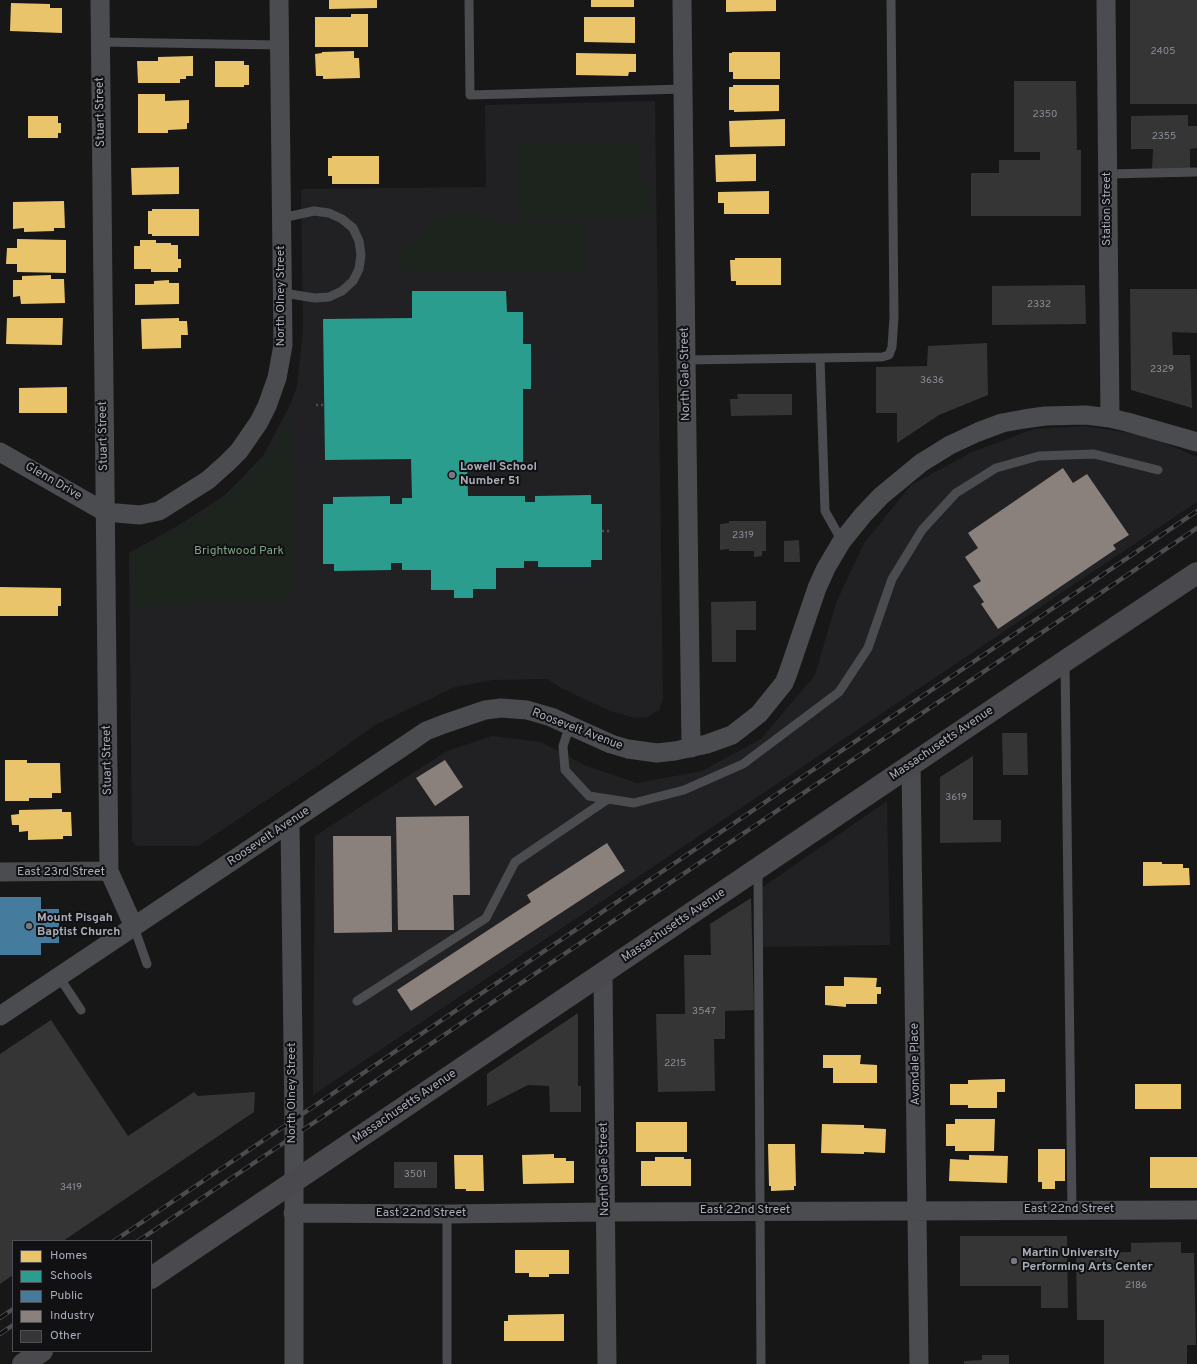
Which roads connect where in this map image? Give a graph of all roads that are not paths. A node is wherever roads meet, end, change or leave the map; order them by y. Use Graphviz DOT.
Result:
graph roads {
  1 [pos="100,0"];
  2 [pos="279,0"];
  3 [pos="469,0"];
  4 [pos="682,0"];
  5 [pos="891,0"];
  6 [pos="1106,0"];
  7 [pos="100,42"];
  8 [pos="280,45"];
  9 [pos="684,89"];
  10 [pos="1197,172"];
  11 [pos="1108,174"];
  12 [pos="282,218"];
  13 [pos="283,293"];
  14 [pos="820,358"];
  15 [pos="686,360"];
  16 [pos="1110,418"];
  17 [pos="1197,442"];
  18 [pos="0,452"];
  19 [pos="1158,470"];
  20 [pos="105,512"];
  21 [pos="842,541"];
  22 [pos="1197,573"];
  23 [pos="1065,661"];
  24 [pos="570,725"];
  25 [pos="691,748"];
  26 [pos="911,764"];
  27 [pos="608,799"];
  28 [pos="290,823"];
  29 [pos="758,868"];
  30 [pos="109,871"];
  31 [pos="0,872"];
  32 [pos="134,927"];
  33 [pos="147,964"];
  34 [pos="603,974"];
  35 [pos="59,977"];
  36 [pos="357,1001"];
  37 [pos="81,1010"];
  38 [pos="0,1016"];
  39 [pos="293,1182"];
  40 [pos="918,1210"];
  41 [pos="1072,1210"];
  42 [pos="1197,1210"];
  43 [pos="760,1211"];
  44 [pos="605,1212"];
  45 [pos="293,1213"];
  46 [pos="447,1214"];
  47 [pos="152,1277"];
  48 [pos="41,1352"];
  49 [pos="447,1362"];
  50 [pos="23,1364"];
  51 [pos="294,1364"];
  52 [pos="607,1364"];
  53 [pos="761,1364"];
  54 [pos="919,1364"];
  1 -- 7 [label="street, Stuart Street"];
  2 -- 8 [label="street, North Olney Street"];
  3 -- 9 [label="lane"];
  4 -- 9 [label="street, North Gale Street"];
  5 -- 14 [label="lane"];
  6 -- 11 [label="street, Station Street"];
  7 -- 8 [label="lane"];
  7 -- 20 [label="street, Stuart Street"];
  8 -- 12 [label="street, North Olney Street"];
  9 -- 15 [label="street, North Gale Street"];
  10 -- 11 [label="lane"];
  11 -- 16 [label="street, Station Street"];
  12 -- 13 [label="street, North Olney Street"];
  12 -- 13 [label="lane"];
  13 -- 20 [label="street, North Olney Street"];
  14 -- 15 [label="lane"];
  14 -- 21 [label="lane"];
  15 -- 25 [label="street, North Gale Street"];
  16 -- 17 [label="street, Roosevelt Avenue"];
  16 -- 21 [label="street, Roosevelt Avenue"];
  18 -- 20 [label="street, Glenn Drive"];
  19 -- 27 [label="lane"];
  20 -- 30 [label="street, Stuart Street"];
  21 -- 25 [label="street, Roosevelt Avenue"];
  22 -- 23 [label="street, Massachusetts Avenue"];
  23 -- 26 [label="street, Massachusetts Avenue"];
  23 -- 41 [label="lane"];
  24 -- 25 [label="street, Roosevelt Avenue"];
  24 -- 27 [label="lane"];
  24 -- 28 [label="street, Roosevelt Avenue"];
  26 -- 29 [label="street, Massachusetts Avenue"];
  26 -- 40 [label="street, Avondale Place"];
  27 -- 36 [label="lane"];
  28 -- 32 [label="street, Roosevelt Avenue"];
  28 -- 39 [label="street, North Olney Street"];
  29 -- 34 [label="street, Massachusetts Avenue"];
  29 -- 43 [label="lane"];
  30 -- 31 [label="street, East 23rd Street"];
  30 -- 32 [label="street, East 23rd Street"];
  32 -- 33 [label="lane"];
  32 -- 35 [label="street, Roosevelt Avenue"];
  34 -- 39 [label="street, Massachusetts Avenue"];
  34 -- 44 [label="street, North Gale Street"];
  35 -- 37 [label="lane"];
  35 -- 38 [label="street, Roosevelt Avenue"];
  39 -- 45 [label="street, North Olney Street"];
  39 -- 47 [label="street, Massachusetts Avenue"];
  40 -- 41 [label="street, East 22nd Street"];
  40 -- 43 [label="street, East 22nd Street"];
  40 -- 54 [label="street, Avondale Place"];
  41 -- 42 [label="street, East 22nd Street"];
  43 -- 44 [label="street, East 22nd Street"];
  43 -- 53 [label="lane"];
  44 -- 46 [label="street, East 22nd Street"];
  44 -- 52 [label="street, North Gale Street"];
  45 -- 46 [label="street, East 22nd Street"];
  45 -- 51 [label="street, North Olney Street"];
  46 -- 49 [label="lane"];
  48 -- 50 [label="street"];
}
